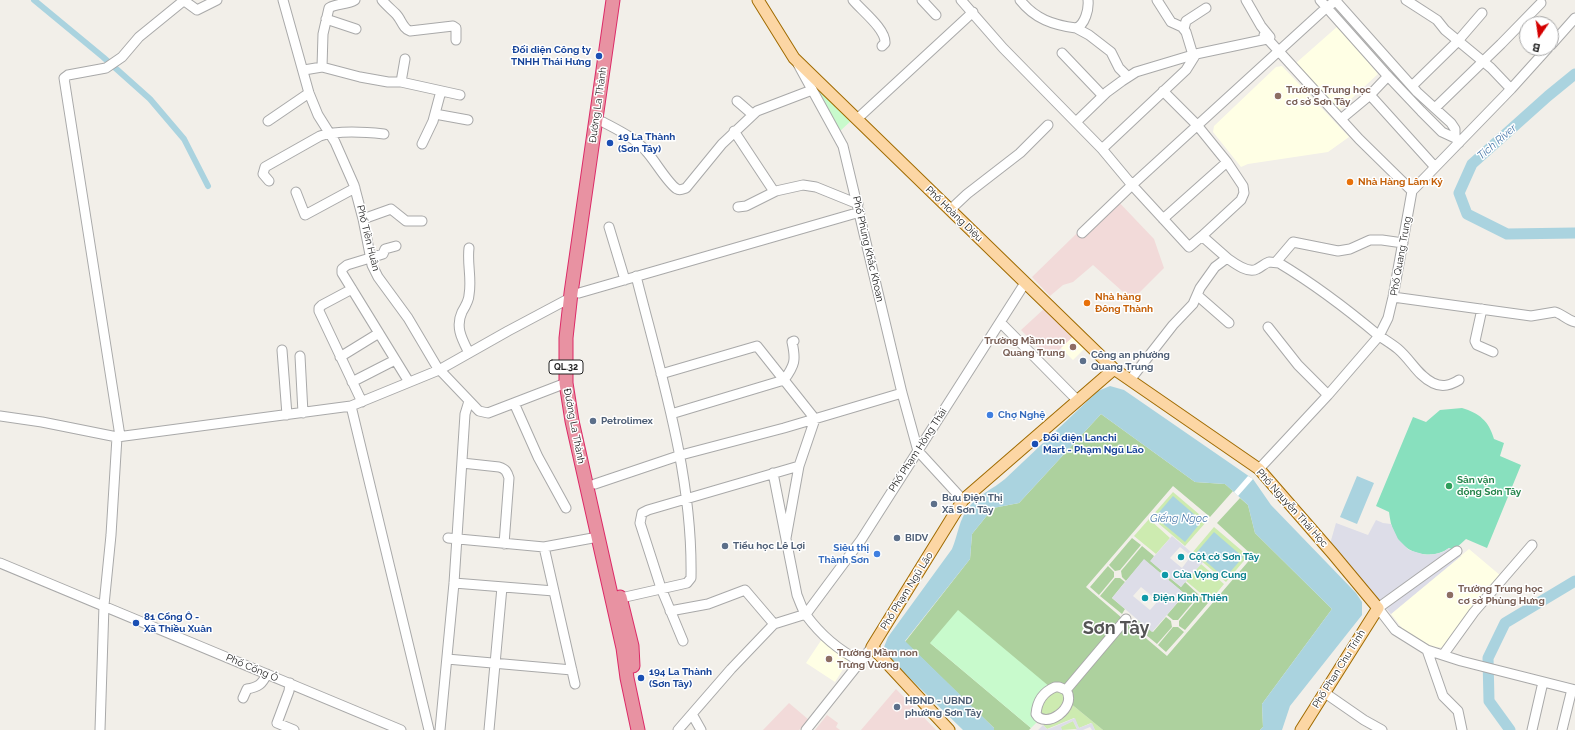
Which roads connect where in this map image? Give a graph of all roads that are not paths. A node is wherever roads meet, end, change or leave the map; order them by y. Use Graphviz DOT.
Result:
graph roads {
  1 [pos="217,0"];
  2 [pos="284,0"];
  3 [pos="355,0"];
  4 [pos="382,0"];
  5 [pos="613,0"];
  6 [pos="621,0"];
  7 [pos="758,0"];
  8 [pos="853,0"];
  9 [pos="922,0"];
  10 [pos="961,0"];
  11 [pos="1020,0"];
  12 [pos="1088,0"];
  13 [pos="1157,0"];
  14 [pos="1242,0"];
  15 [pos="1246,0"];
  16 [pos="1336,0"];
  17 [pos="1406,0"];
  18 [pos="1541,3"];
  19 [pos="1324,4"];
  20 [pos="1206,8"];
  21 [pos="973,12"];
  22 [pos="1482,13"];
  23 [pos="936,15"];
  24 [pos="1575,18"];
  25 [pos="326,19"];
  26 [pos="1076,28"];
  27 [pos="356,29"];
  28 [pos="1184,29"];
  29 [pos="1559,36"];
  30 [pos="1267,39"];
  31 [pos="456,40"];
  32 [pos="1458,42"];
  33 [pos="882,46"];
  34 [pos="1278,51"];
  35 [pos="1062,53"];
  36 [pos="1195,54"];
  37 [pos="1541,56"];
  38 [pos="405,59"];
  39 [pos="1482,62"];
  40 [pos="322,67"];
  41 [pos="304,70"];
  42 [pos="1388,76"];
  43 [pos="1128,77"];
  44 [pos="401,82"];
  45 [pos="811,83"];
  46 [pos="1412,86"];
  47 [pos="1512,89"];
  48 [pos="441,91"];
  49 [pos="1163,91"];
  50 [pos="309,93"];
  51 [pos="460,95"];
  52 [pos="1370,95"];
  53 [pos="1103,96"];
  54 [pos="737,101"];
  55 [pos="1435,108"];
  56 [pos="435,114"];
  57 [pos="752,114"];
  58 [pos="857,119"];
  59 [pos="1341,119"];
  60 [pos="468,120"];
  61 [pos="268,121"];
  62 [pos="603,122"];
  63 [pos="1076,122"];
  64 [pos="1048,125"];
  65 [pos="1197,125"];
  66 [pos="734,131"];
  67 [pos="329,133"];
  68 [pos="384,134"];
  69 [pos="1457,140"];
  70 [pos="422,144"];
  71 [pos="1102,149"];
  72 [pos="1227,162"];
  73 [pos="1435,167"];
  74 [pos="269,181"];
  75 [pos="1132,185"];
  76 [pos="355,188"];
  77 [pos="776,191"];
  78 [pos="1412,191"];
  79 [pos="296,192"];
  80 [pos="738,207"];
  81 [pos="859,208"];
  82 [pos="950,210"];
  83 [pos="364,219"];
  84 [pos="1164,219"];
  85 [pos="422,221"];
  86 [pos="609,227"];
  87 [pos="1082,233"];
  88 [pos="1202,236"];
  89 [pos="1403,243"];
  90 [pos="396,246"];
  91 [pos="469,248"];
  92 [pos="370,257"];
  93 [pos="1227,258"];
  94 [pos="1276,262"];
  95 [pos="636,276"];
  96 [pos="625,280"];
  97 [pos="1025,283"];
  98 [pos="352,289"];
  99 [pos="575,295"];
  100 [pos="1197,295"];
  101 [pos="1393,297"];
  102 [pos="1482,309"];
  103 [pos="1000,322"];
  104 [pos="1575,322"];
  105 [pos="1229,323"];
  106 [pos="1268,327"];
  107 [pos="379,333"];
  108 [pos="1379,336"];
  109 [pos="794,341"];
  110 [pos="282,350"];
  111 [pos="1493,352"];
  112 [pos="469,353"];
  113 [pos="300,356"];
  114 [pos="340,357"];
  115 [pos="396,360"];
  116 [pos="1114,369"];
  117 [pos="439,370"];
  118 [pos="661,374"];
  119 [pos="784,380"];
  120 [pos="1130,380"];
  121 [pos="1459,380"];
  122 [pos="352,382"];
  123 [pos="409,382"];
  124 [pos="566,383"];
  125 [pos="902,393"];
  126 [pos="1328,395"];
  127 [pos="470,400"];
  128 [pos="1078,401"];
  129 [pos="362,402"];
  130 [pos="514,404"];
  131 [pos="352,406"];
  132 [pos="303,413"];
  133 [pos="671,414"];
  134 [pos="287,415"];
  135 [pos="0,416"];
  136 [pos="814,419"];
  137 [pos="118,437"];
  138 [pos="918,451"];
  139 [pos="681,455"];
  140 [pos="462,463"];
  141 [pos="799,466"];
  142 [pos="1259,469"];
  143 [pos="773,473"];
  144 [pos="595,484"];
  145 [pos="687,499"];
  146 [pos="963,500"];
  147 [pos="566,508"];
  148 [pos="598,537"];
  149 [pos="786,538"];
  150 [pos="452,539"];
  151 [pos="504,544"];
  152 [pos="1532,545"];
  153 [pos="544,547"];
  154 [pos="1457,550"];
  155 [pos="0,563"];
  156 [pos="454,583"];
  157 [pos="502,587"];
  158 [pos="662,590"];
  159 [pos="554,591"];
  160 [pos="621,598"];
  161 [pos="104,605"];
  162 [pos="1378,608"];
  163 [pos="670,611"];
  164 [pos="806,614"];
  165 [pos="1126,619"];
  166 [pos="774,624"];
  167 [pos="683,642"];
  168 [pos="872,647"];
  169 [pos="1427,650"];
  170 [pos="1443,656"];
  171 [pos="447,659"];
  172 [pos="860,660"];
  173 [pos="496,663"];
  174 [pos="572,670"];
  175 [pos="267,674"];
  176 [pos="1543,682"];
  177 [pos="290,683"];
  178 [pos="575,684"];
  179 [pos="1066,690"];
  180 [pos="1573,690"];
  181 [pos="1325,693"];
  182 [pos="243,698"];
  183 [pos="692,714"];
  184 [pos="100,730"];
  185 [pos="294,730"];
  186 [pos="401,730"];
  187 [pos="429,730"];
  188 [pos="440,730"];
  189 [pos="489,730"];
  190 [pos="638,730"];
  191 [pos="647,730"];
  192 [pos="678,730"];
  193 [pos="702,730"];
  194 [pos="806,730"];
  195 [pos="949,730"];
  196 [pos="1301,730"];
  197 [pos="1382,730"];
  198 [pos="1462,730"];
  199 [pos="1532,730"];
  200 [pos="1562,730"];
  1 -- 137 [label="street"];
  2 -- 41 [label="street, Phố Tiền Huân"];
  3 -- 25 [label="street"];
  4 -- 31 [label="street"];
  5 -- 99 [label="highway, Đường La Thành / QL.32"];
  6 -- 62 [label="highway, Đường La Thành / QL.32"];
  7 -- 45 [label="main road, Phố Hoàng Diệu"];
  8 -- 33 [label="street"];
  9 -- 23 [label="street"];
  10 -- 21 [label="street"];
  11 -- 26 [label="street"];
  12 -- 26 [label="street"];
  13 -- 28 [label="street"];
  14 -- 30 [label="street"];
  15 -- 30 [label="street"];
  16 -- 19 [label="street"];
  16 -- 46 [label="street"];
  17 -- 32 [label="street"];
  18 -- 39 [label="street"];
  19 -- 34 [label="street"];
  19 -- 42 [label="street"];
  20 -- 28 [label="street"];
  21 -- 58 [label="street"];
  21 -- 63 [label="street"];
  22 -- 32 [label="street"];
  24 -- 29 [label="street"];
  25 -- 27 [label="street"];
  25 -- 40 [label="street"];
  26 -- 43 [label="street"];
  28 -- 36 [label="street"];
  30 -- 34 [label="street"];
  30 -- 36 [label="street"];
  32 -- 39 [label="street"];
  32 -- 46 [label="street"];
  34 -- 59 [label="street"];
  34 -- 65 [label="street"];
  35 -- 53 [label="street"];
  36 -- 43 [label="street"];
  36 -- 49 [label="street"];
  37 -- 47 [label="street"];
  38 -- 44 [label="street"];
  39 -- 47 [label="street"];
  39 -- 55 [label="street"];
  40 -- 41 [label="street"];
  40 -- 44 [label="street"];
  41 -- 50 [label="street, Phố Tiền Huân"];
  42 -- 52 [label="street"];
  42 -- 69 [label="street"];
  43 -- 53 [label="street"];
  44 -- 48 [label="street"];
  45 -- 57 [label="street"];
  45 -- 58 [label="main road, Phố Hoàng Diệu"];
  45 -- 81 [label="street, Phố Phùng Khắc Khoan"];
  46 -- 55 [label="street"];
  47 -- 69 [label="street"];
  48 -- 51 [label="street"];
  48 -- 56 [label="street"];
  49 -- 65 [label="street"];
  49 -- 71 [label="street"];
  50 -- 61 [label="street"];
  50 -- 67 [label="street, Phố Tiền Huân"];
  52 -- 59 [label="street"];
  52 -- 73 [label="street"];
  53 -- 63 [label="street"];
  54 -- 57 [label="street"];
  55 -- 69 [label="street"];
  56 -- 60 [label="street"];
  56 -- 70 [label="street"];
  57 -- 66 [label="street"];
  58 -- 82 [label="main road, Phố Hoàng Diệu"];
  59 -- 78 [label="street"];
  62 -- 66 [label="street"];
  62 -- 99 [label="highway, Đường La Thành / QL.32"];
  63 -- 71 [label="street"];
  64 -- 82 [label="street"];
  65 -- 72 [label="street"];
  65 -- 75 [label="street"];
  66 -- 77 [label="street"];
  67 -- 68 [label="street"];
  67 -- 74 [label="street"];
  67 -- 76 [label="street, Phố Tiền Huân"];
  69 -- 73 [label="street"];
  71 -- 75 [label="street"];
  72 -- 84 [label="street"];
  72 -- 88 [label="street"];
  73 -- 78 [label="street"];
  75 -- 84 [label="street"];
  75 -- 87 [label="street"];
  76 -- 79 [label="street"];
  76 -- 83 [label="street, Phố Tiền Huân"];
  77 -- 80 [label="street"];
  77 -- 81 [label="street"];
  78 -- 89 [label="street, Phố Quang Trung"];
  81 -- 95 [label="street"];
  81 -- 125 [label="street, Phố Phùng Khắc Khoan"];
  82 -- 97 [label="main road, Phố Hoàng Diệu"];
  83 -- 85 [label="street"];
  83 -- 92 [label="street, Phố Tiền Huân"];
  84 -- 88 [label="street"];
  86 -- 96 [label="street"];
  88 -- 93 [label="street"];
  89 -- 94 [label="street"];
  89 -- 101 [label="street, Phố Quang Trung"];
  90 -- 92 [label="street"];
  91 -- 112 [label="street"];
  92 -- 98 [label="street"];
  92 -- 117 [label="street, Phố Tiền Huân"];
  93 -- 94 [label="street"];
  93 -- 100 [label="street"];
  94 -- 108 [label="street"];
  95 -- 96 [label="street"];
  95 -- 118 [label="street"];
  96 -- 99 [label="street"];
  97 -- 103 [label="street, Phố Phạm Hồng Thái"];
  97 -- 116 [label="main road, Phố Hoàng Diệu"];
  98 -- 107 [label="street"];
  98 -- 114 [label="street"];
  99 -- 112 [label="street"];
  99 -- 124 [label="highway, Đường La Thành / QL.32"];
  99 -- 144 [label="highway, Đường La Thành / QL.32"];
  100 -- 105 [label="street"];
  100 -- 120 [label="street"];
  101 -- 102 [label="street"];
  101 -- 108 [label="street, Phố Quang Trung"];
  102 -- 104 [label="street"];
  102 -- 111 [label="street"];
  103 -- 128 [label="street"];
  103 -- 138 [label="street, Phố Phạm Hồng Thái"];
  106 -- 126 [label="street"];
  107 -- 114 [label="street"];
  107 -- 115 [label="street"];
  108 -- 121 [label="street"];
  108 -- 126 [label="street, Phố Quang Trung"];
  109 -- 119 [label="street"];
  110 -- 134 [label="street"];
  112 -- 117 [label="street"];
  113 -- 132 [label="street"];
  114 -- 122 [label="street"];
  115 -- 122 [label="street"];
  115 -- 123 [label="street"];
  116 -- 120 [label="main road, Phố Nguyễn Thái Học"];
  116 -- 128 [label="main road, Phố Phạm Ngũ Lão"];
  117 -- 123 [label="street"];
  117 -- 127 [label="street, Phố Tiền Huân"];
  118 -- 119 [label="street"];
  118 -- 133 [label="street"];
  119 -- 133 [label="street"];
  119 -- 136 [label="street"];
  120 -- 142 [label="main road, Phố Nguyễn Thái Học"];
  122 -- 129 [label="street"];
  123 -- 129 [label="street"];
  124 -- 130 [label="street, Phố Tiền Huân"];
  124 -- 148 [label="highway, Đường La Thành / QL.32"];
  125 -- 136 [label="street"];
  125 -- 138 [label="street, Phố Phùng Khắc Khoan"];
  126 -- 142 [label="street, Phố Quang Trung"];
  127 -- 130 [label="street, Phố Tiền Huân"];
  127 -- 140 [label="street"];
  128 -- 146 [label="main road, Phố Phạm Ngũ Lão"];
  129 -- 131 [label="street"];
  130 -- 147 [label="street"];
  131 -- 132 [label="street"];
  131 -- 187 [label="street"];
  132 -- 134 [label="street"];
  133 -- 139 [label="street"];
  134 -- 137 [label="street"];
  135 -- 137 [label="street"];
  136 -- 139 [label="street"];
  136 -- 141 [label="street"];
  137 -- 161 [label="street"];
  138 -- 146 [label="street, Phố Phùng Khắc Khoan"];
  138 -- 164 [label="street, Phố Phạm Hồng Thái"];
  139 -- 144 [label="street"];
  139 -- 145 [label="street"];
  140 -- 150 [label="street"];
  140 -- 151 [label="street"];
  141 -- 143 [label="street"];
  141 -- 149 [label="street"];
  142 -- 162 [label="main road, Phố Nguyễn Thái Học"];
  143 -- 145 [label="street"];
  143 -- 149 [label="street"];
  144 -- 160 [label="highway, Đường La Thành / QL.32"];
  145 -- 158 [label="street"];
  145 -- 158 [label="street"];
  146 -- 168 [label="main road, Phố Phạm Ngũ Lão"];
  148 -- 153 [label="street"];
  148 -- 190 [label="highway, Đường La Thành / QL.32"];
  149 -- 164 [label="street"];
  150 -- 151 [label="street"];
  150 -- 156 [label="street"];
  151 -- 153 [label="street"];
  152 -- 170 [label="street"];
  153 -- 159 [label="street"];
  154 -- 162 [label="street"];
  155 -- 161 [label="street, Phố Cổng Ô"];
  156 -- 157 [label="street"];
  156 -- 171 [label="street"];
  157 -- 159 [label="street"];
  157 -- 173 [label="street"];
  158 -- 160 [label="street"];
  158 -- 163 [label="street"];
  159 -- 174 [label="street"];
  160 -- 191 [label="highway, Đường La Thành / QL.32"];
  161 -- 175 [label="street, Phố Cổng Ô"];
  161 -- 184 [label="street"];
  162 -- 169 [label="street"];
  162 -- 181 [label="main road, Phố Phan Chu Trinh"];
  163 -- 166 [label="street"];
  163 -- 167 [label="street"];
  164 -- 166 [label="street"];
  164 -- 172 [label="street"];
  165 -- 179 [label="street"];
  166 -- 183 [label="street"];
  168 -- 172 [label="street"];
  168 -- 195 [label="main road"];
  169 -- 170 [label="street"];
  169 -- 198 [label="street"];
  170 -- 176 [label="street"];
  171 -- 173 [label="street"];
  171 -- 188 [label="street"];
  172 -- 194 [label="street"];
  173 -- 174 [label="street"];
  173 -- 189 [label="street"];
  174 -- 178 [label="street"];
  175 -- 177 [label="street, Phố Cổng Ô"];
  175 -- 182 [label="street"];
  176 -- 180 [label="street"];
  176 -- 199 [label="street"];
  177 -- 185 [label="street"];
  177 -- 186 [label="street, Phố Cổng Ô"];
  180 -- 200 [label="street"];
  181 -- 196 [label="main road, Phố Phan Chu Trinh"];
  181 -- 197 [label="street"];
  183 -- 192 [label="street"];
  183 -- 193 [label="street"];
}
